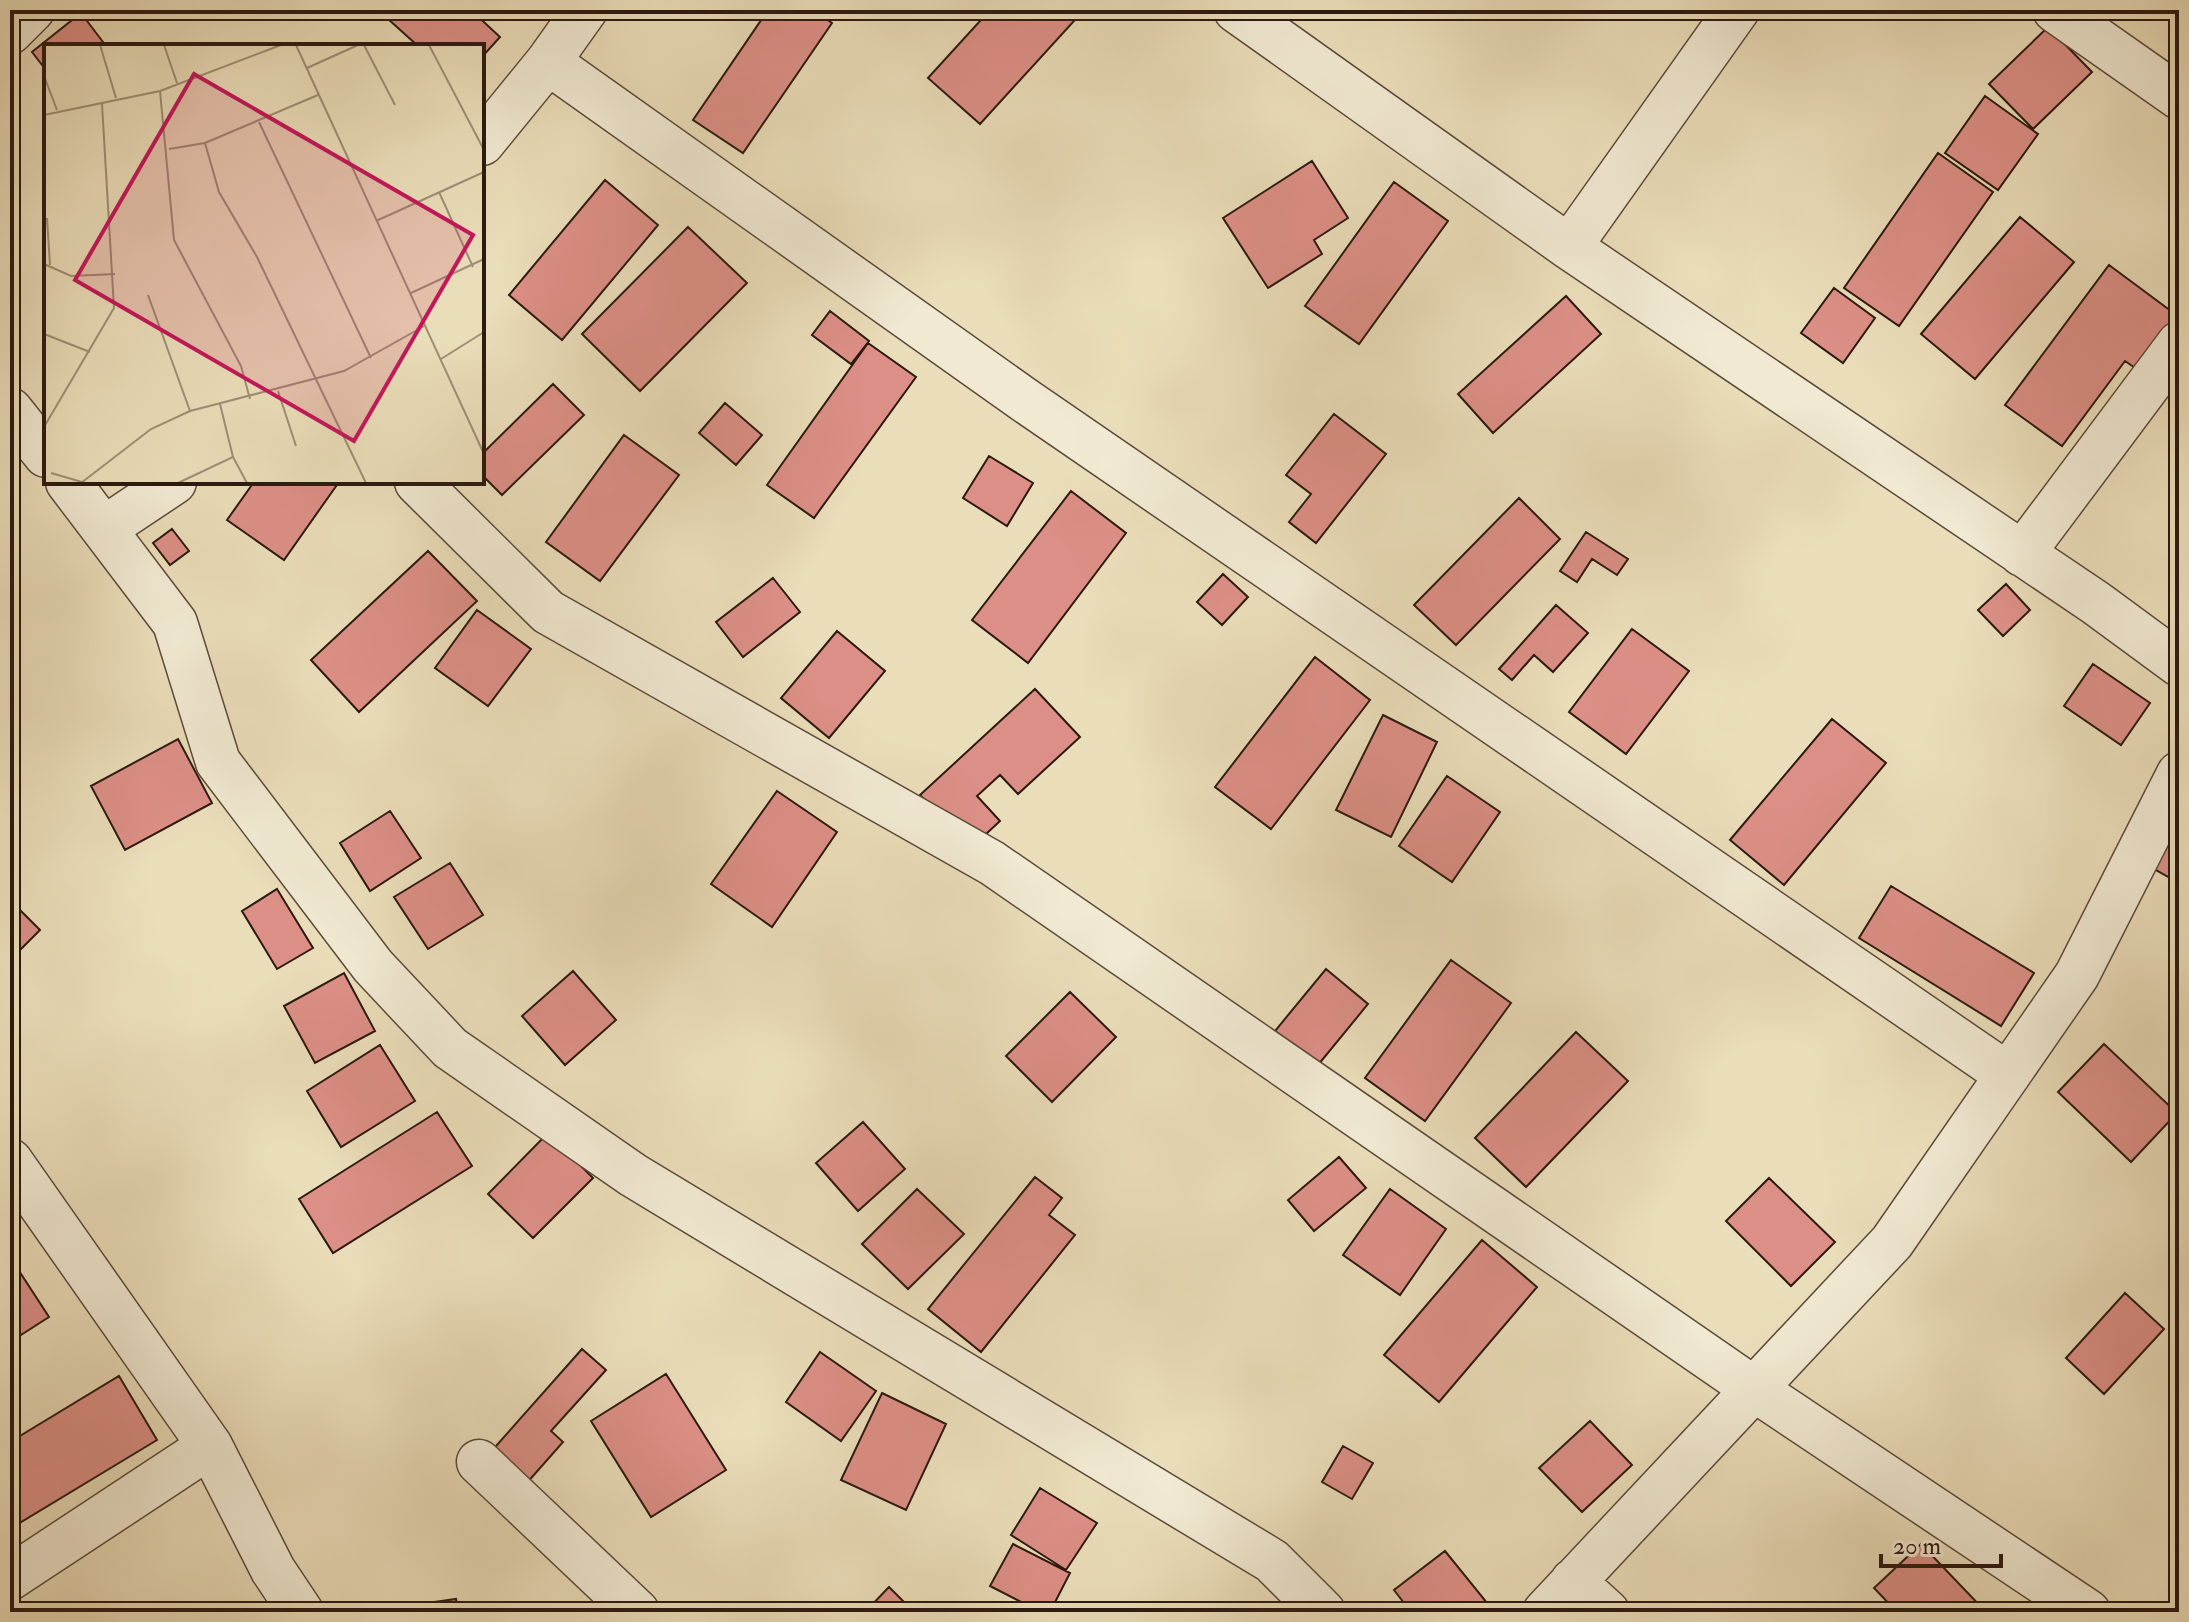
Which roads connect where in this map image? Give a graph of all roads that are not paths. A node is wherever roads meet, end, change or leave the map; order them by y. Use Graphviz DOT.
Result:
graph roads {
  1 [pos="32,10"];
  2 [pos="585,10"];
  3 [pos="1236,10"];
  4 [pos="1737,10"];
  5 [pos="2055,10"];
  6 [pos="10,32"];
  7 [pos="548,62"];
  8 [pos="2179,97"];
  9 [pos="484,141"];
  10 [pos="1569,247"];
  11 [pos="2179,344"];
  12 [pos="10,410"];
  13 [pos="44,452"];
  14 [pos="70,484"];
  15 [pos="171,484"];
  16 [pos="419,484"];
  17 [pos="105,528"];
  18 [pos="2022,554"];
  19 [pos="2179,664"];
  20 [pos="2179,774"];
  21 [pos="2008,1075"];
  22 [pos="10,1161"];
  23 [pos="1754,1389"];
  24 [pos="210,1446"];
  25 [pos="479,1462"];
  26 [pos="10,1578"];
  27 [pos="1559,1597"];
  28 [pos="301,1612"];
  29 [pos="637,1612"];
  30 [pos="1323,1612"];
  31 [pos="1607,1612"];
  32 [pos="2088,1612"];
  1 -- 6 [label="street"];
  2 -- 7 [label="street"];
  3 -- 10 [label="street"];
  4 -- 10 [label="street"];
  5 -- 8 [label="street"];
  7 -- 9 [label="street"];
  7 -- 21 [label="street"];
  10 -- 18 [label="street"];
  11 -- 18 [label="street"];
  12 -- 13 [label="street"];
  14 -- 17 [label="street"];
  15 -- 17 [label="street"];
  16 -- 23 [label="street"];
  17 -- 30 [label="street"];
  18 -- 19 [label="street"];
  20 -- 21 [label="street"];
  21 -- 23 [label="street"];
  22 -- 24 [label="street"];
  23 -- 27 [label="street"];
  23 -- 32 [label="street"];
  24 -- 26 [label="street"];
  24 -- 28 [label="street"];
  25 -- 29 [label="street"];
  27 -- 31 [label="street"];
}
